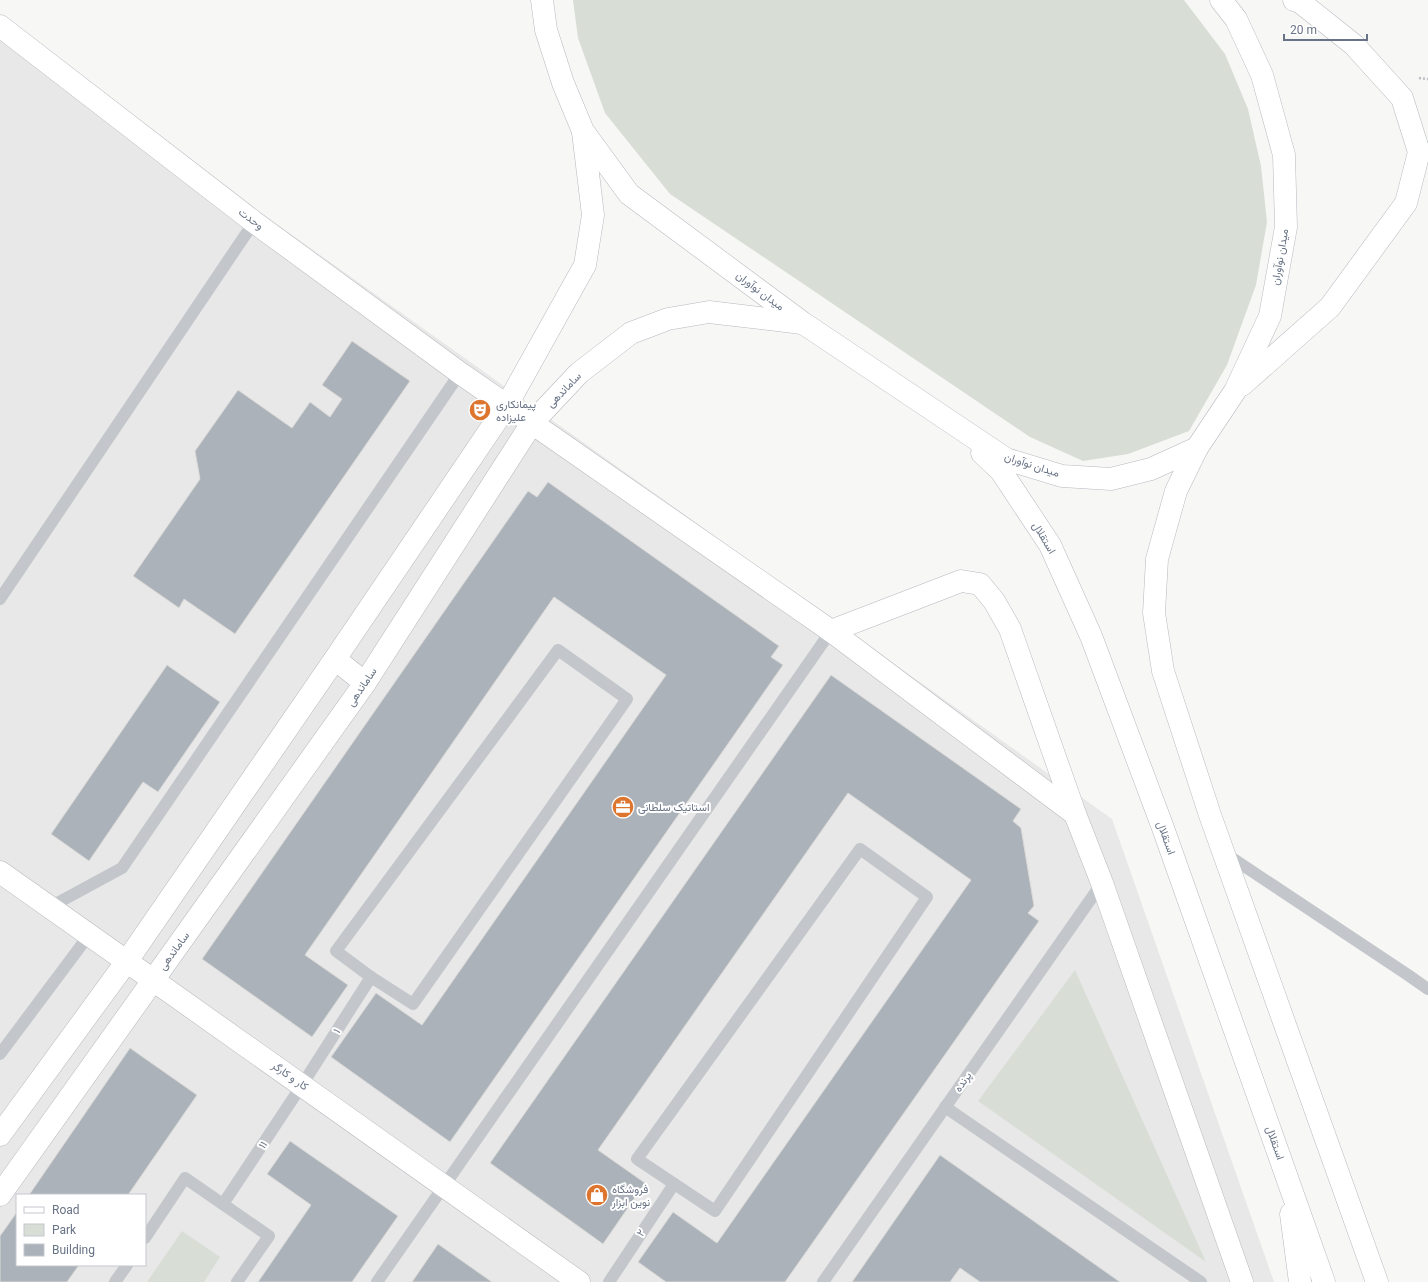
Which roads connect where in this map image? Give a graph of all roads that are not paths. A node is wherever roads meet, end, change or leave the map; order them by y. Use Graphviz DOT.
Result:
graph roads {
  1 [pos="542,0"];
  2 [pos="1221,0"];
  3 [pos="1294,0"];
  4 [pos="0,26"];
  5 [pos="583,131"];
  6 [pos="254,222"];
  7 [pos="803,323"];
  8 [pos="460,372"];
  9 [pos="1235,391"];
  10 [pos="507,405"];
  11 [pos="532,423"];
  12 [pos="954,423"];
  13 [pos="1196,448"];
  14 [pos="0,599"];
  15 [pos="831,631"];
  16 [pos="335,659"];
  17 [pos="365,683"];
  18 [pos="1075,814"];
  19 [pos="1223,852"];
  20 [pos="0,872"];
  21 [pos="1102,883"];
  22 [pos="50,907"];
  23 [pos="89,935"];
  24 [pos="127,961"];
  25 [pos="371,977"];
  26 [pos="153,980"];
  27 [pos="1428,989"];
  28 [pos="0,1054"];
  29 [pos="302,1086"];
  30 [pos="945,1107"];
  31 [pos="0,1135"];
  32 [pos="1285,1172"];
  33 [pos="674,1184"];
  34 [pos="444,1186"];
  35 [pos="0,1195"];
  36 [pos="224,1204"];
  37 [pos="146,1236"];
  38 [pos="126,1266"];
  39 [pos="116,1282"];
  40 [pos="237,1282"];
  41 [pos="377,1282"];
  42 [pos="578,1282"];
  43 [pos="609,1282"];
  44 [pos="823,1282"];
  45 [pos="1201,1282"];
  46 [pos="1242,1282"];
  47 [pos="1300,1282"];
  48 [pos="1324,1282"];
  49 [pos="1376,1282"];
  1 -- 5 [label="street, میدان نوآوران"];
  2 -- 9 [label="street, میدان نوآوران"];
  3 -- 9 [label="street"];
  4 -- 6 [label="street, وحدت"];
  5 -- 7 [label="street, میدان نوآوران"];
  5 -- 10 [label="street"];
  6 -- 8 [label="street, وحدت"];
  6 -- 14 [label="lane"];
  7 -- 11 [label="street, ساماندهی"];
  7 -- 12 [label="street, میدان نوآوران"];
  8 -- 10 [label="street, وحدت"];
  8 -- 22 [label="lane"];
  9 -- 13 [label="street, میدان نوآوران"];
  10 -- 11 [label="street, وحدت"];
  10 -- 16 [label="street"];
  11 -- 15 [label="street, وحدت"];
  11 -- 17 [label="street, ساماندهی"];
  12 -- 13 [label="street, میدان نوآوران"];
  12 -- 32 [label="street, استقلال"];
  13 -- 19 [label="street"];
  15 -- 18 [label="street, وحدت"];
  15 -- 18 [label="street"];
  15 -- 34 [label="lane"];
  16 -- 17 [label="street"];
  16 -- 24 [label="street"];
  17 -- 26 [label="street, ساماندهی"];
  18 -- 21 [label="street"];
  19 -- 27 [label="lane"];
  19 -- 49 [label="street"];
  20 -- 22 [label="street, کار و کارگر"];
  21 -- 30 [label="lane, پرنده"];
  21 -- 46 [label="street"];
  22 -- 23 [label="street, کار و کارگر"];
  23 -- 24 [label="street, کار و کارگر"];
  23 -- 28 [label="lane"];
  24 -- 26 [label="street, کار و کارگر"];
  24 -- 31 [label="street"];
  25 -- 25 [label="lane"];
  25 -- 29 [label="lane, ۱"];
  26 -- 29 [label="street, کار و کارگر"];
  26 -- 35 [label="street, ساماندهی"];
  29 -- 34 [label="street, کار و کارگر"];
  29 -- 36 [label="lane, ۱۱"];
  30 -- 44 [label="lane, پرنده"];
  30 -- 45 [label="lane"];
  32 -- 47 [label="street"];
  32 -- 48 [label="street, استقلال"];
  33 -- 33 [label="lane"];
  33 -- 43 [label="lane, ۲"];
  34 -- 41 [label="lane"];
  34 -- 42 [label="street, کار و کارگر"];
  36 -- 37 [label="lane"];
  36 -- 40 [label="lane"];
  38 -- 39 [label="lane"];
}
